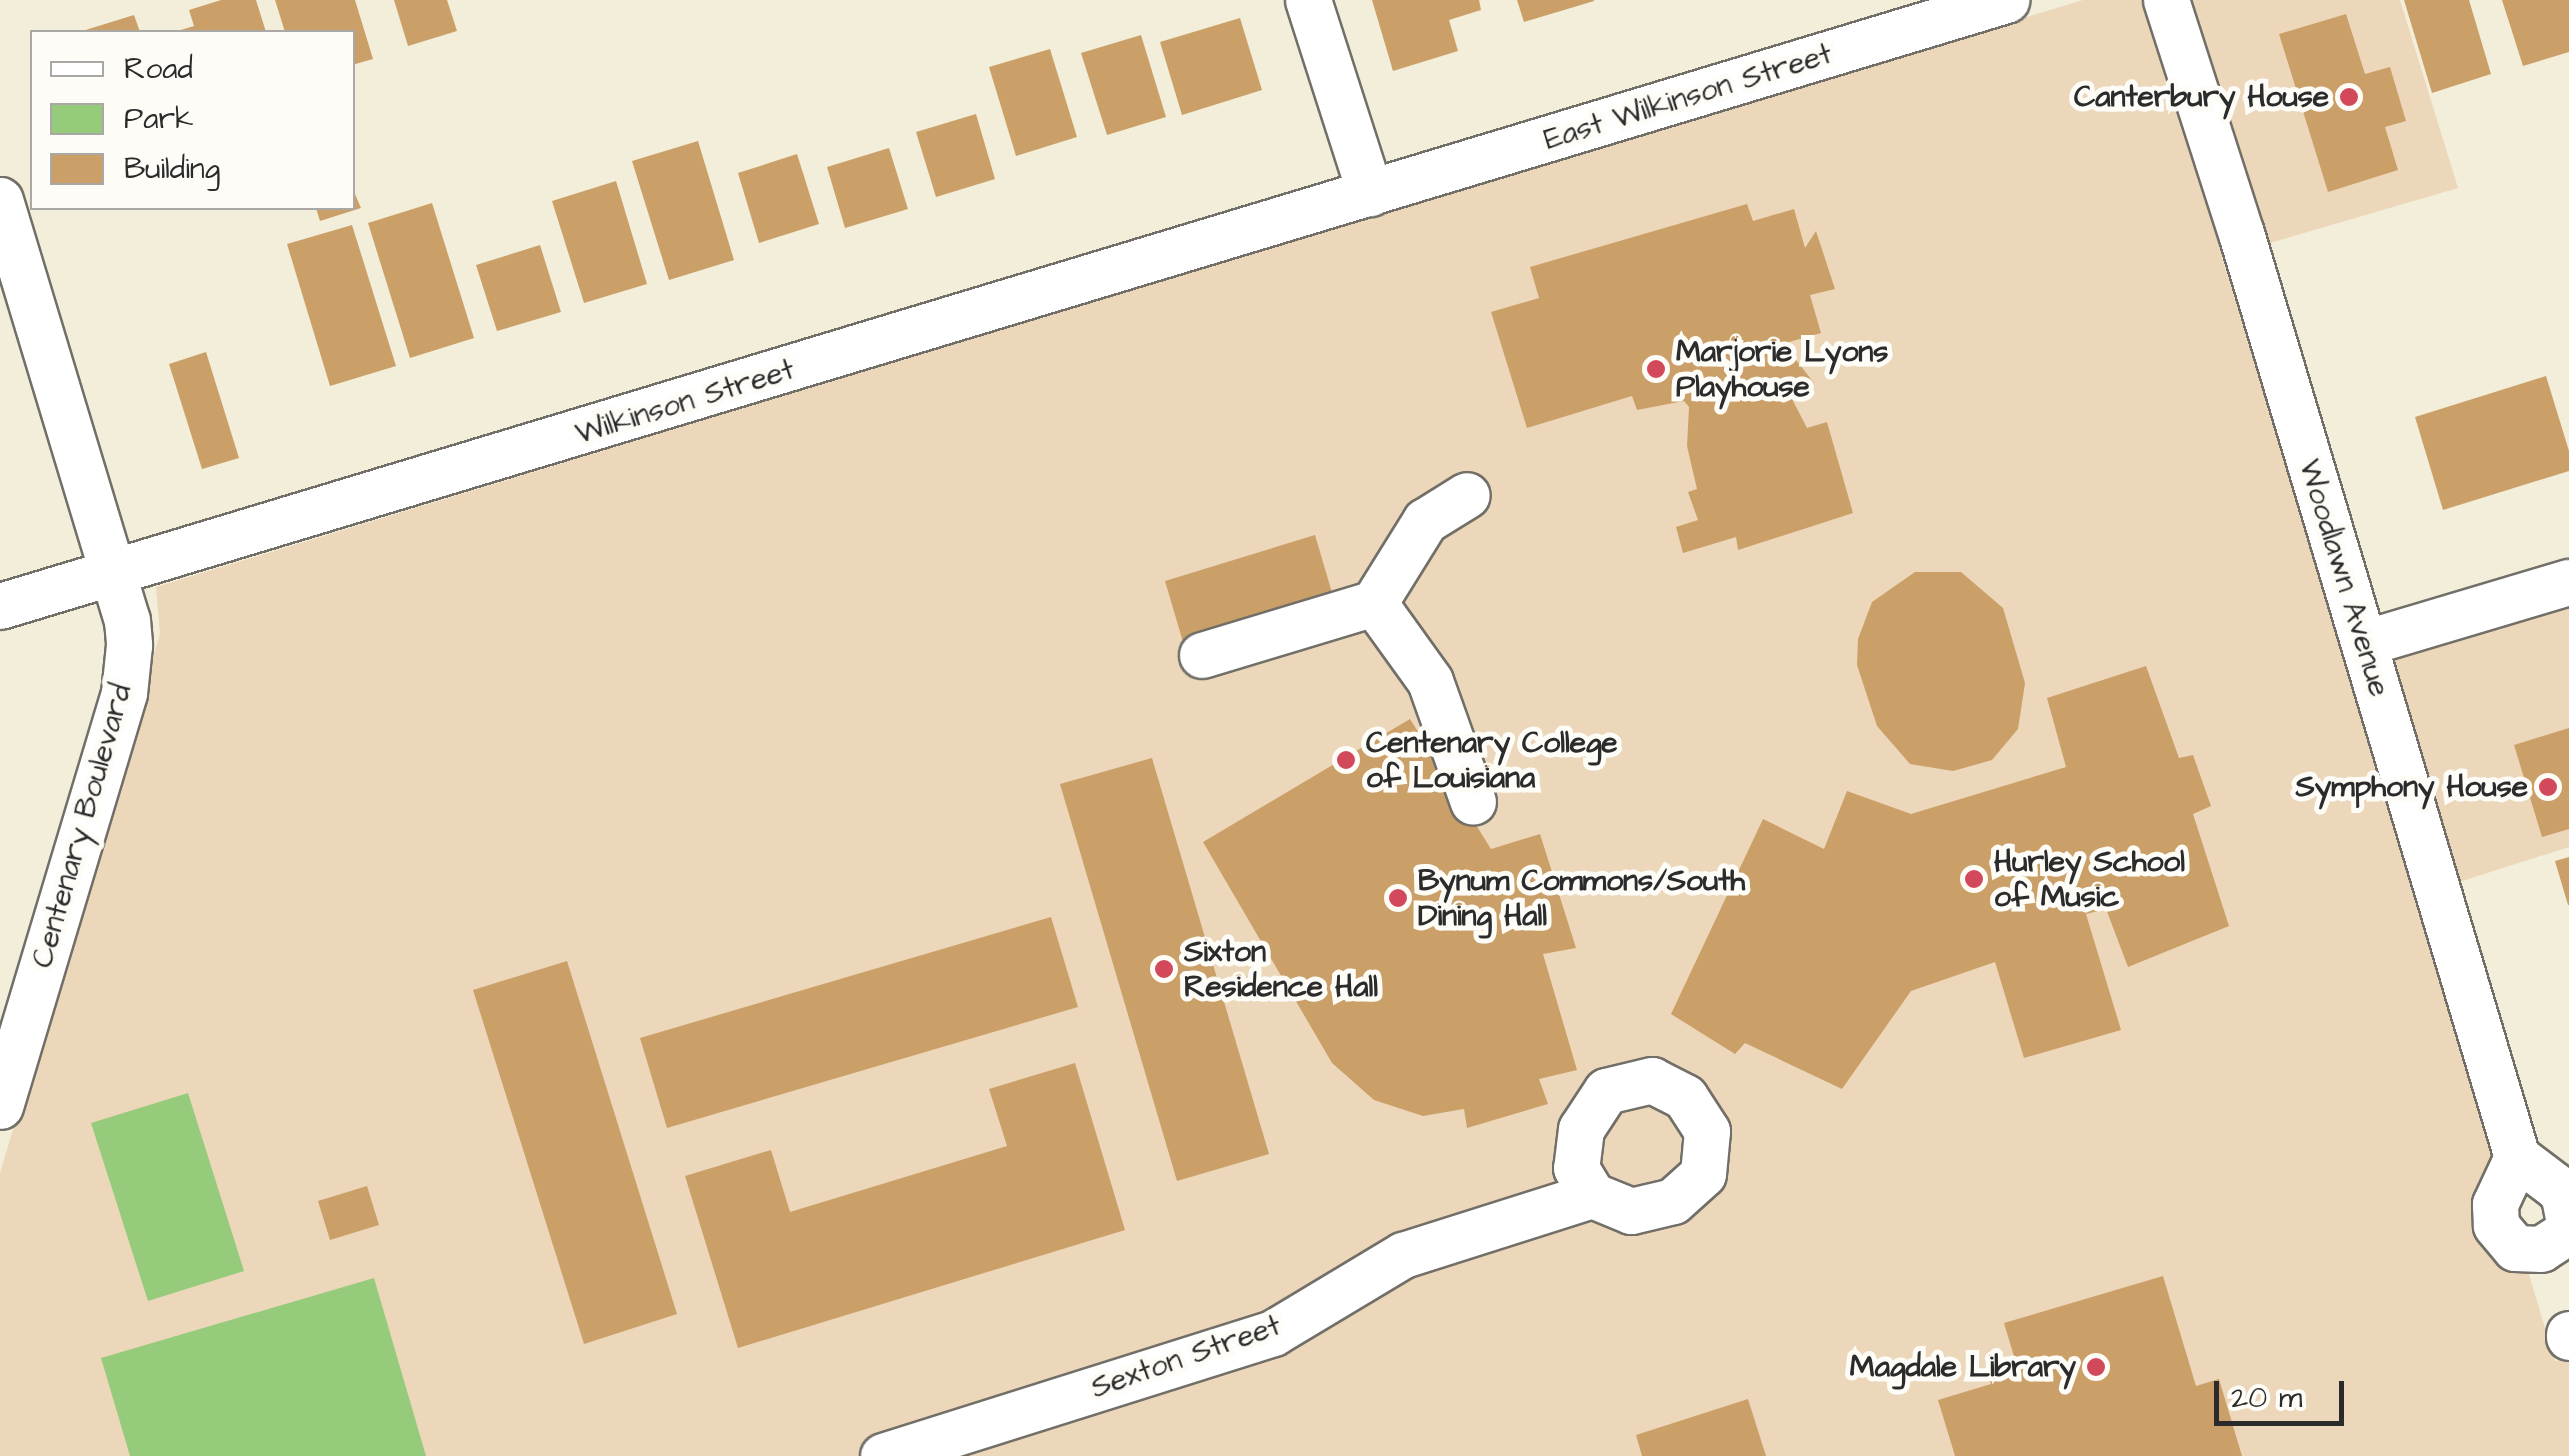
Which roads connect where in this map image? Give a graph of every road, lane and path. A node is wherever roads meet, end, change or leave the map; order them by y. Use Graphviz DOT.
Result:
graph roads {
  1 [pos="1308,0"];
  2 [pos="2006,0"];
  3 [pos="2166,0"];
  4 [pos="1370,193"];
  5 [pos="0,200"];
  6 [pos="1467,495"];
  7 [pos="113,573"];
  8 [pos="2569,582"];
  9 [pos="1374,603"];
  10 [pos="0,606"];
  11 [pos="2364,644"];
  12 [pos="1202,655"];
  13 [pos="1473,802"];
  14 [pos="0,1106"];
  15 [pos="2516,1157"];
  16 [pos="1592,1195"];
  17 [pos="883,1456"];
  1 -- 4 [label="street"];
  2 -- 4 [label="street, East Wilkinson Street"];
  3 -- 11 [label="street, Woodlawn Avenue"];
  4 -- 7 [label="street, Wilkinson Street"];
  5 -- 7 [label="street, Centenary Boulevard"];
  6 -- 9 [label="street"];
  7 -- 10 [label="street, Wilkinson Street"];
  7 -- 14 [label="street, Centenary Boulevard"];
  8 -- 11 [label="street"];
  9 -- 12 [label="street"];
  9 -- 13 [label="street"];
  11 -- 15 [label="street, Woodlawn Avenue"];
  16 -- 17 [label="street, Sexton Street"];
}
